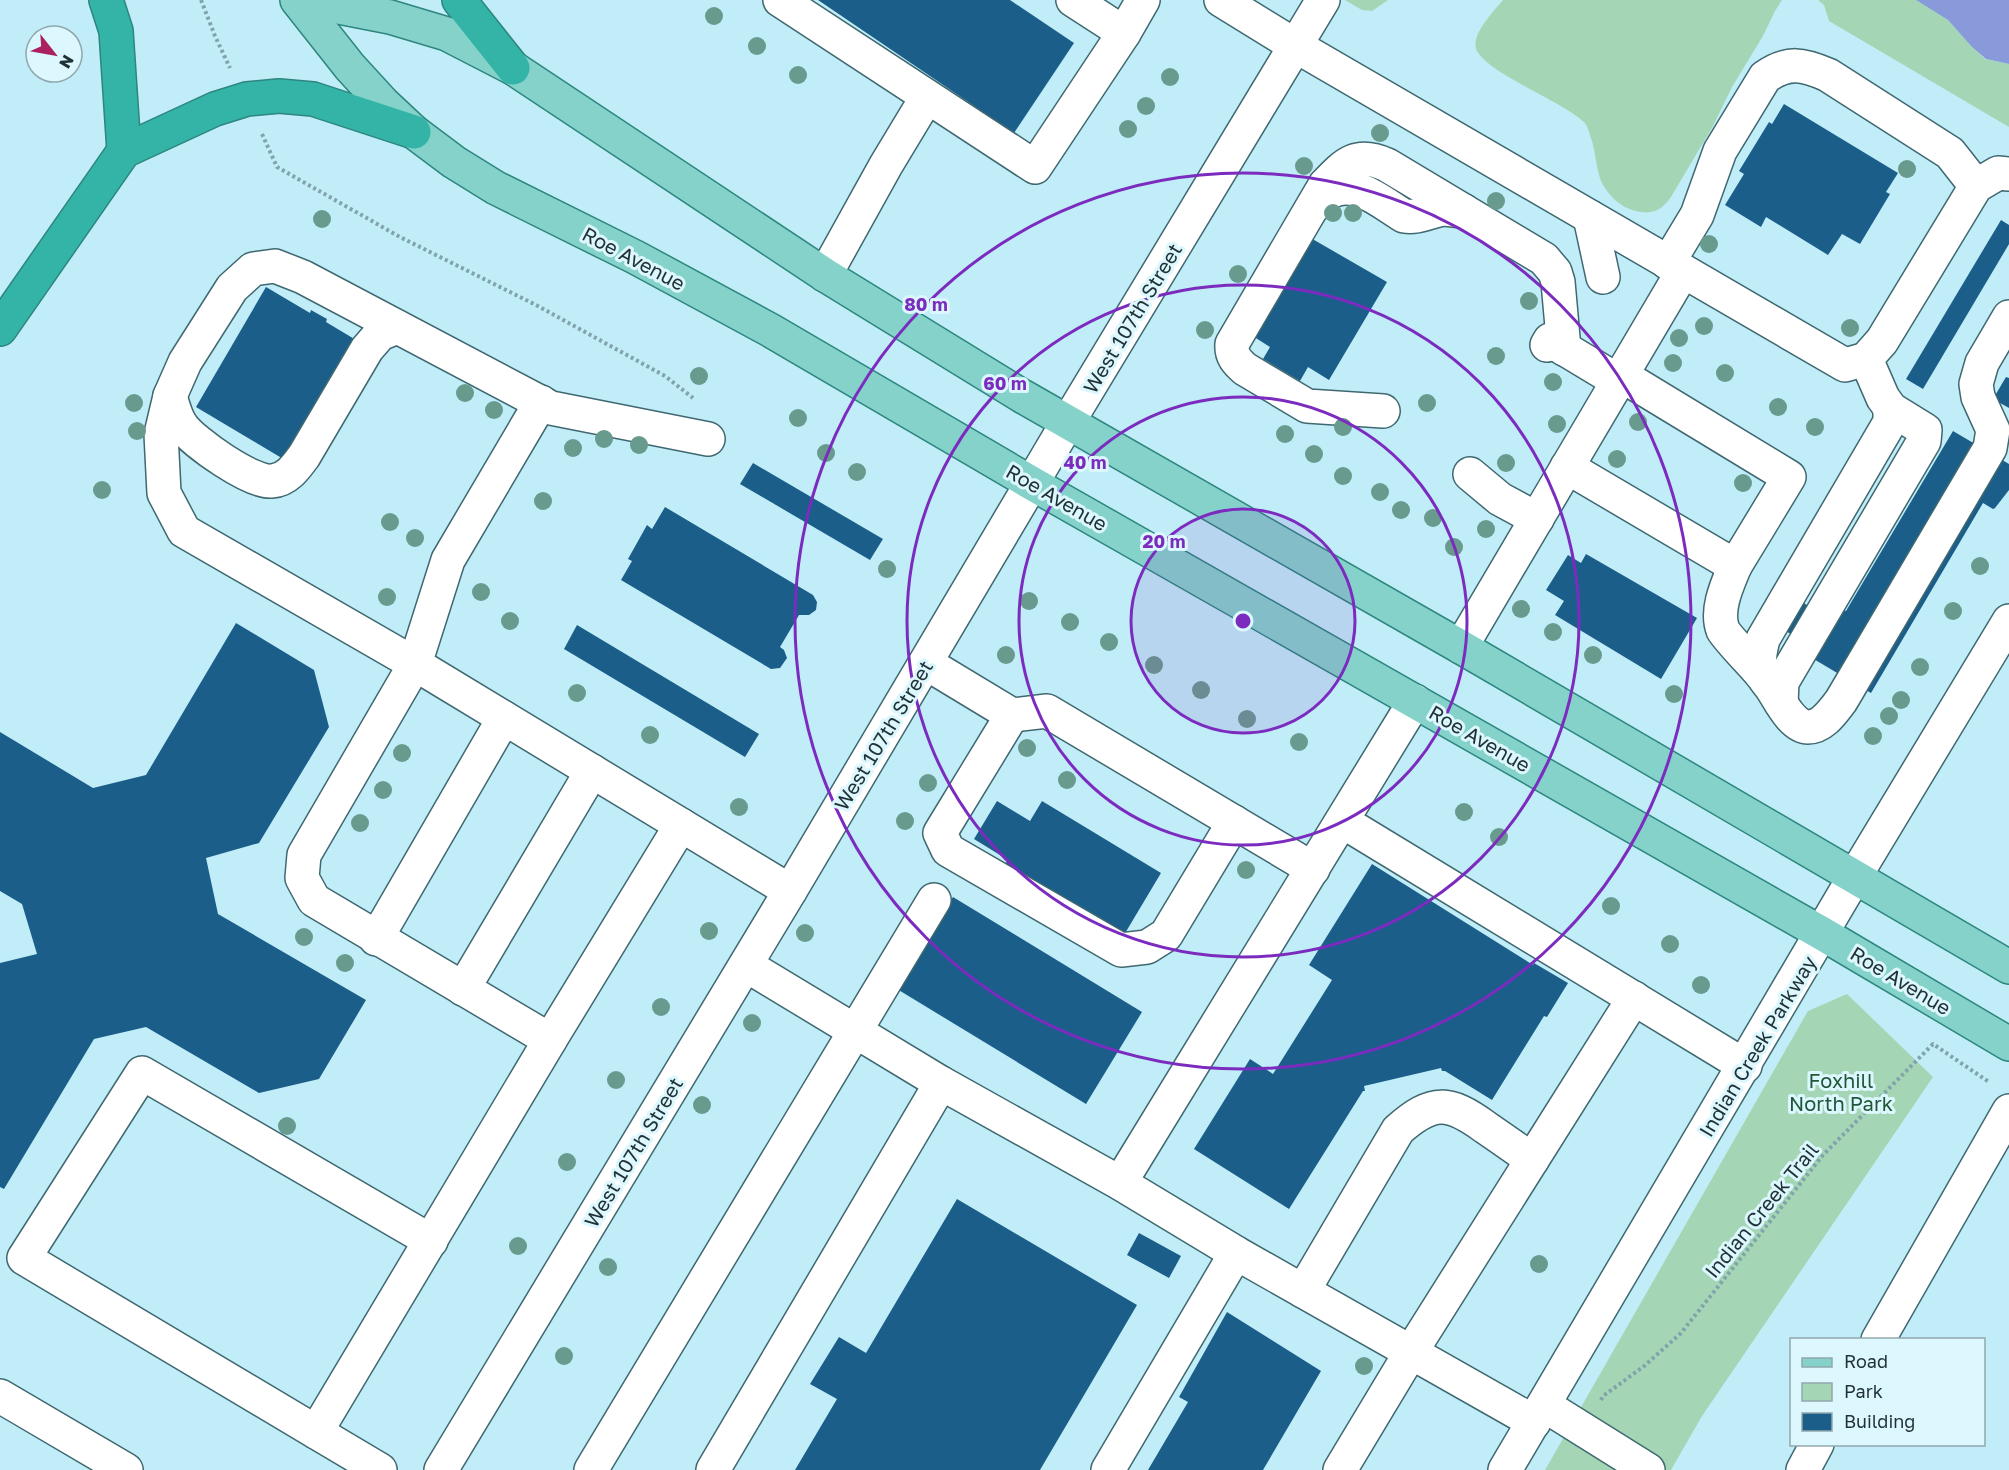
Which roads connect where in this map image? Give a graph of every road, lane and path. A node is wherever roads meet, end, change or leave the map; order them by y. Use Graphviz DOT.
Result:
graph roads {
  1 [pos="106,0"];
  2 [pos="201,0"];
  3 [pos="297,0"];
  4 [pos="303,0"];
  5 [pos="459,0"];
  6 [pos="780,0"];
  7 [pos="1073,0"];
  8 [pos="1143,0"];
  9 [pos="1221,0"];
  10 [pos="1323,0"];
  11 [pos="1124,33"];
  12 [pos="1296,46"];
  13 [pos="230,68"];
  14 [pos="513,68"];
  15 [pos="927,96"];
  16 [pos="414,132"];
  17 [pos="263,137"];
  18 [pos="124,151"];
  19 [pos="2009,174"];
  20 [pos="1976,186"];
  21 [pos="1590,217"];
  22 [pos="1676,267"];
  23 [pos="825,275"];
  24 [pos="1603,278"];
  25 [pos="2009,317"];
  26 [pos="397,327"];
  27 [pos="0,329"];
  28 [pos="1866,359"];
  29 [pos="1620,378"];
  30 [pos="170,396"];
  31 [pos="693,398"];
  32 [pos="541,402"];
  33 [pos="1383,411"];
  34 [pos="1068,422"];
  35 [pos="708,439"];
  36 [pos="1567,467"];
  37 [pos="1470,474"];
  38 [pos="1033,484"];
  39 [pos="1537,519"];
  40 [pos="1735,566"];
  41 [pos="2009,621"];
  42 [pos="1461,647"];
  43 [pos="415,663"];
  44 [pos="926,663"];
  45 [pos="1771,687"];
  46 [pos="1415,701"];
  47 [pos="1012,715"];
  48 [pos="504,718"];
  49 [pos="592,771"];
  50 [pos="1342,821"];
  51 [pos="1234,822"];
  52 [pos="681,825"];
  53 [pos="1313,869"];
  54 [pos="1856,876"];
  55 [pos="790,891"];
  56 [pos="934,900"];
  57 [pos="1823,934"];
  58 [pos="376,939"];
  59 [pos="746,965"];
  60 [pos="2009,966"];
  61 [pos="463,989"];
  62 [pos="1634,998"];
  63 [pos="856,1031"];
  64 [pos="549,1040"];
  65 [pos="2009,1044"];
  66 [pos="1744,1066"];
  67 [pos="941,1083"];
  68 [pos="1990,1083"];
  69 [pos="2009,1111"];
  70 [pos="1532,1160"];
  71 [pos="1120,1183"];
  72 [pos="431,1241"];
  73 [pos="1236,1253"];
  74 [pos="1303,1291"];
  75 [pos="1879,1338"];
  76 [pos="1411,1352"];
  77 [pos="0,1396"];
  78 [pos="1539,1414"];
  79 [pos="1584,1430"];
  80 [pos="316,1432"];
  81 [pos="1816,1446"];
  82 [pos="126,1470"];
  83 [pos="380,1470"];
  84 [pos="441,1470"];
  85 [pos="591,1470"];
  86 [pos="713,1470"];
  87 [pos="1108,1470"];
  88 [pos="1340,1470"];
  89 [pos="1505,1470"];
  90 [pos="1648,1470"];
  91 [pos="1803,1470"];
  1 -- 18 [label="highway"];
  2 -- 13 [label="path"];
  3 -- 16 [label="main road, Roe Avenue"];
  4 -- 14 [label="main road"];
  5 -- 14 [label="highway"];
  6 -- 15 [label="street"];
  7 -- 11 [label="street"];
  8 -- 11 [label="street"];
  9 -- 12 [label="street"];
  10 -- 12 [label="street, West 107th Street"];
  11 -- 15 [label="street"];
  12 -- 21 [label="street"];
  12 -- 34 [label="street, West 107th Street"];
  14 -- 23 [label="main road"];
  15 -- 23 [label="street"];
  16 -- 18 [label="highway"];
  16 -- 38 [label="main road, Roe Avenue"];
  17 -- 31 [label="path"];
  18 -- 27 [label="highway"];
  19 -- 20 [label="street"];
  20 -- 22 [label="street"];
  20 -- 28 [label="street"];
  21 -- 22 [label="street"];
  21 -- 24 [label="street"];
  22 -- 28 [label="street"];
  22 -- 29 [label="street"];
  23 -- 34 [label="main road"];
  25 -- 45 [label="street"];
  26 -- 30 [label="street"];
  26 -- 30 [label="street"];
  26 -- 32 [label="street"];
  28 -- 45 [label="street"];
  29 -- 33 [label="street"];
  29 -- 36 [label="street"];
  29 -- 40 [label="street"];
  30 -- 43 [label="street"];
  32 -- 35 [label="street"];
  32 -- 43 [label="street"];
  34 -- 38 [label="street, West 107th Street"];
  34 -- 42 [label="main road"];
  36 -- 39 [label="street"];
  36 -- 40 [label="street"];
  37 -- 39 [label="street"];
  38 -- 44 [label="street, West 107th Street"];
  38 -- 46 [label="main road, Roe Avenue"];
  39 -- 42 [label="street"];
  40 -- 45 [label="street"];
  41 -- 54 [label="street, Indian Creek Parkway"];
  42 -- 54 [label="main road"];
  43 -- 48 [label="street"];
  43 -- 58 [label="street"];
  44 -- 47 [label="street"];
  44 -- 55 [label="street, West 107th Street"];
  46 -- 50 [label="street"];
  46 -- 57 [label="main road, Roe Avenue"];
  47 -- 51 [label="street"];
  47 -- 51 [label="street"];
  48 -- 49 [label="street"];
  48 -- 58 [label="street"];
  49 -- 52 [label="street"];
  49 -- 61 [label="street"];
  50 -- 53 [label="street"];
  50 -- 62 [label="street"];
  51 -- 53 [label="street"];
  52 -- 55 [label="street"];
  52 -- 64 [label="street"];
  53 -- 71 [label="street"];
  54 -- 57 [label="street, Indian Creek Parkway"];
  54 -- 60 [label="main road"];
  55 -- 59 [label="street, West 107th Street"];
  56 -- 63 [label="street"];
  57 -- 65 [label="main road, Roe Avenue"];
  57 -- 66 [label="street, Indian Creek Parkway"];
  58 -- 61 [label="street"];
  59 -- 63 [label="street"];
  59 -- 84 [label="street, West 107th Street"];
  61 -- 64 [label="street"];
  62 -- 66 [label="street"];
  62 -- 70 [label="street"];
  63 -- 67 [label="street"];
  63 -- 85 [label="street"];
  64 -- 72 [label="street"];
  66 -- 78 [label="street, Indian Creek Parkway"];
  67 -- 71 [label="street"];
  67 -- 86 [label="street"];
  68 -- 79 [label="path, Indian Creek Trail"];
  69 -- 75 [label="street"];
  70 -- 74 [label="street"];
  70 -- 76 [label="street"];
  71 -- 73 [label="street"];
  72 -- 80 [label="street"];
  72 -- 80 [label="street"];
  73 -- 74 [label="street"];
  73 -- 87 [label="street"];
  74 -- 76 [label="street"];
  76 -- 78 [label="street"];
  76 -- 88 [label="street"];
  77 -- 82 [label="street"];
  78 -- 79 [label="street"];
  78 -- 89 [label="street, Indian Creek Parkway"];
  79 -- 90 [label="street"];
  80 -- 83 [label="street"];
  81 -- 91 [label="street"];
}
